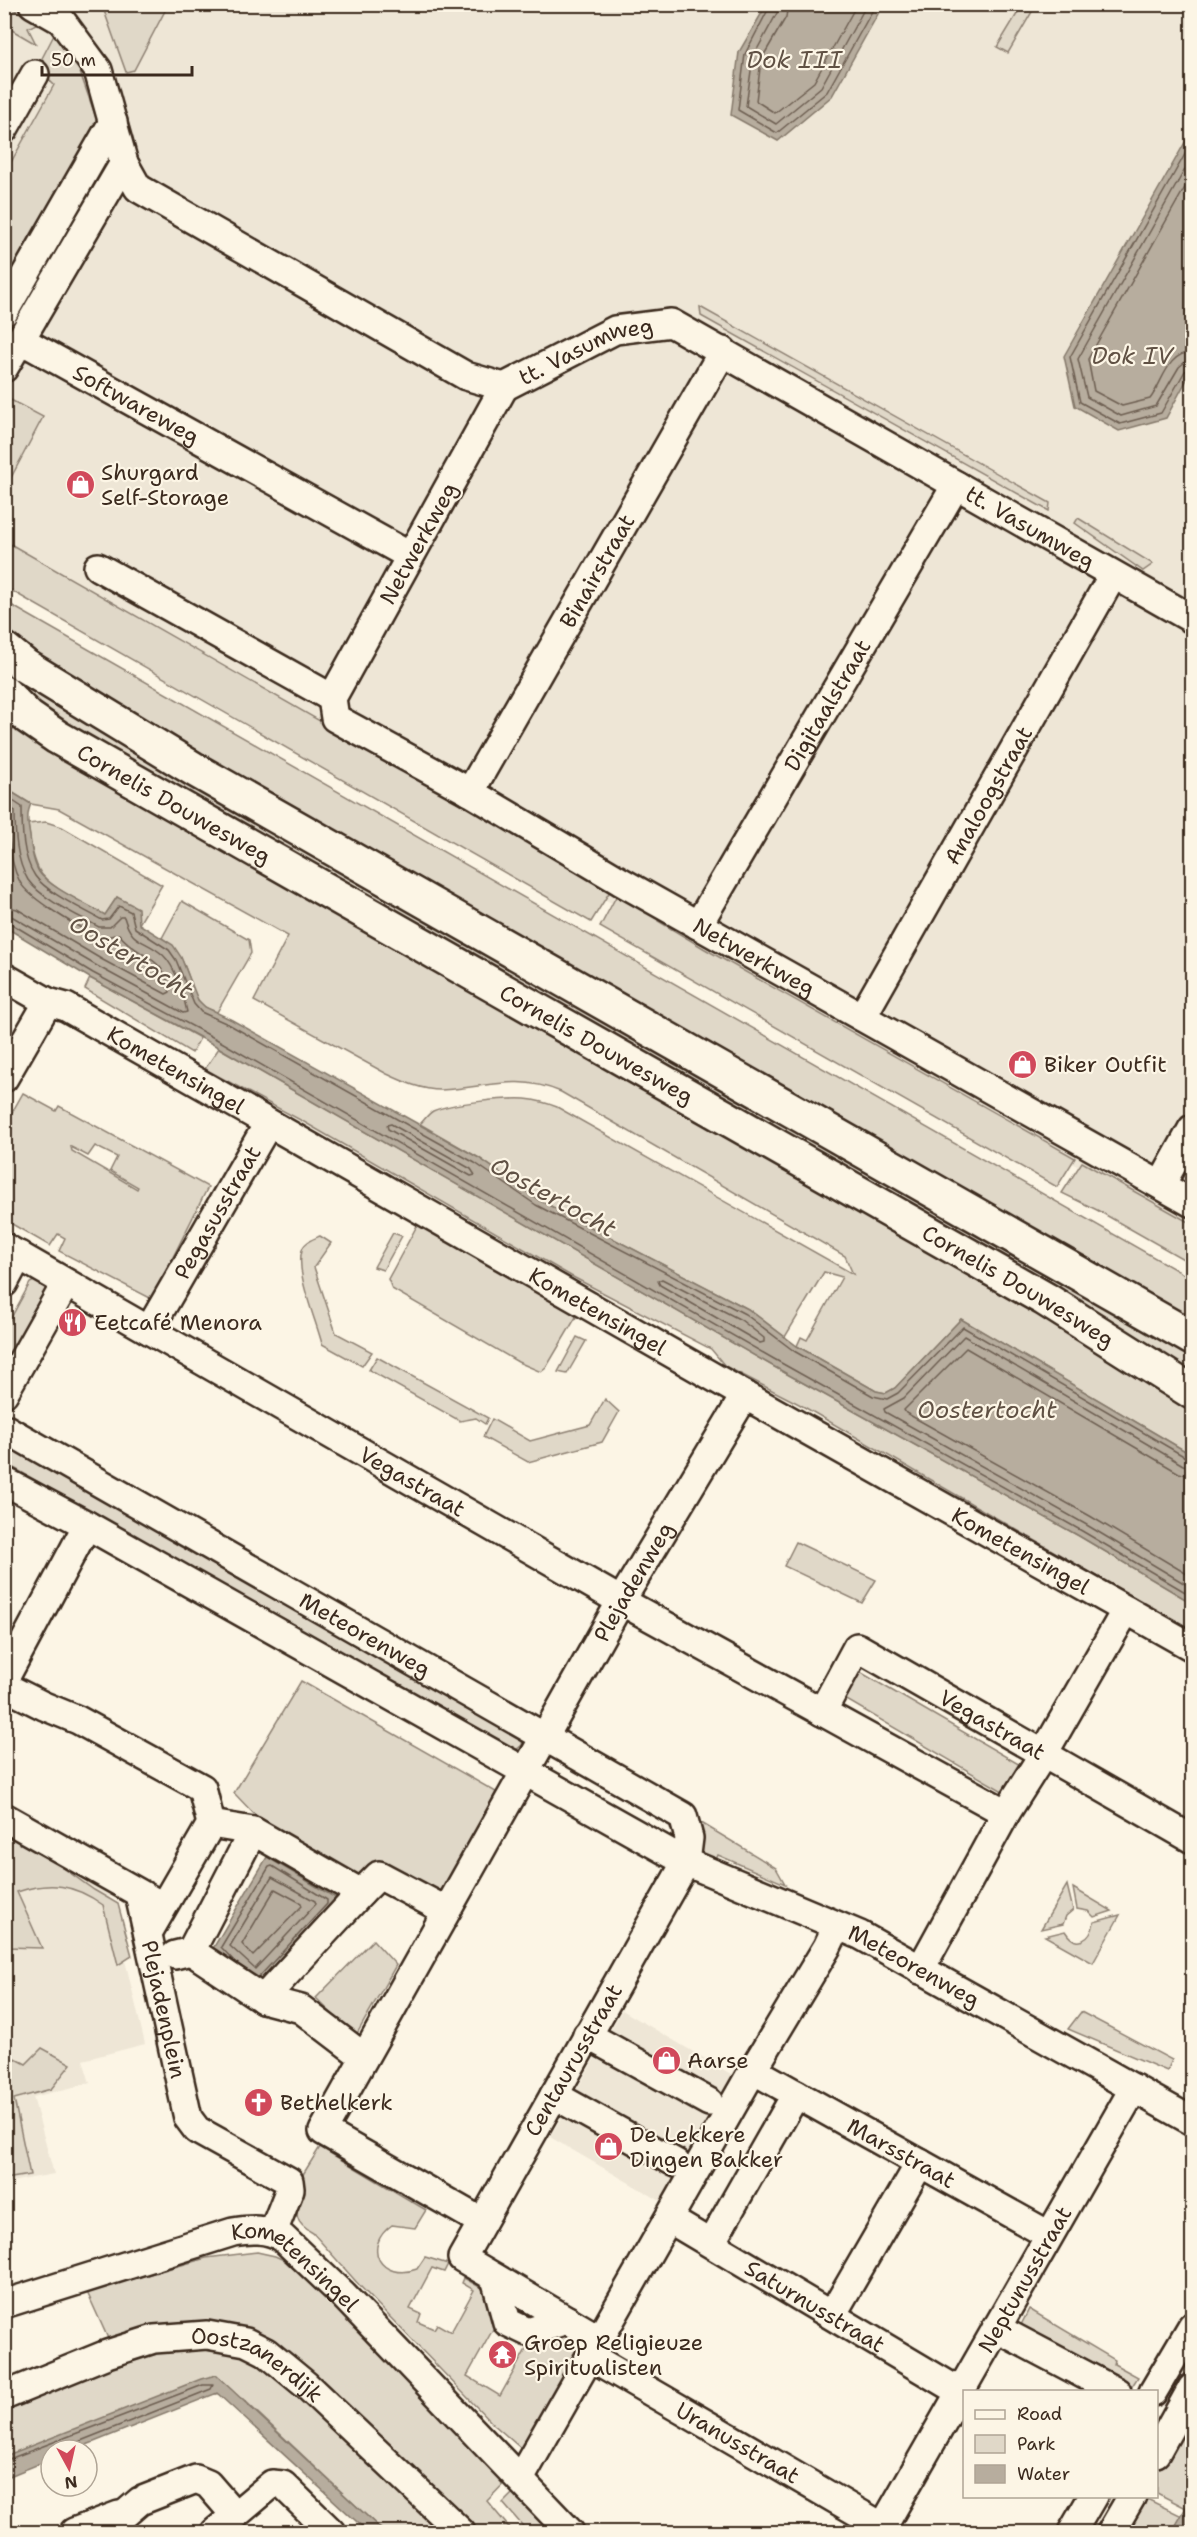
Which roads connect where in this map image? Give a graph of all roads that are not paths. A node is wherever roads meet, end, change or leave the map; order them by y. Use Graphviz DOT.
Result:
graph roads {
  1 [pos="33,4"];
  2 [pos="66,12"];
  3 [pos="35,74"];
  4 [pos="113,122"];
  5 [pos="4,129"];
  6 [pos="124,164"];
  7 [pos="4,312"];
  8 [pos="21,340"];
  9 [pos="723,351"];
  10 [pos="4,368"];
  11 [pos="504,387"];
  12 [pos="956,485"];
  13 [pos="410,556"];
  14 [pos="98,567"];
  15 [pos="1113,575"];
  16 [pos="1192,619"];
  17 [pos="4,648"];
  18 [pos="4,693"];
  19 [pos="332,698"];
  20 [pos="470,792"];
  21 [pos="698,925"];
  22 [pos="4,977"];
  23 [pos="48,1002"];
  24 [pos="862,1017"];
  25 [pos="4,1078"];
  26 [pos="268,1124"];
  27 [pos="1192,1129"];
  28 [pos="1161,1185"];
  29 [pos="1192,1203"];
  30 [pos="12,1251"];
  31 [pos="4,1283"];
  32 [pos="66,1283"];
  33 [pos="149,1330"];
  34 [pos="1192,1338"];
  35 [pos="1192,1392"];
  36 [pos="4,1394"];
  37 [pos="745,1395"];
  38 [pos="4,1428"];
  39 [pos="4,1481"];
  40 [pos="87,1525"];
  41 [pos="621,1600"];
  42 [pos="1126,1610"];
  43 [pos="1192,1647"];
  44 [pos="4,1680"];
  45 [pos="4,1686"];
  46 [pos="822,1712"];
  47 [pos="546,1737"];
  48 [pos="1044,1753"];
  49 [pos="527,1771"];
  50 [pos="1006,1813"];
  51 [pos="4,1817"];
  52 [pos="211,1824"];
  53 [pos="254,1831"];
  54 [pos="1192,1839"];
  55 [pos="686,1862"];
  56 [pos="361,1893"];
  57 [pos="139,1894"];
  58 [pos="163,1907"];
  59 [pos="445,1910"];
  60 [pos="837,1926"];
  61 [pos="148,1933"];
  62 [pos="191,1951"];
  63 [pos="153,1961"];
  64 [pos="920,1970"];
  65 [pos="263,1999"];
  66 [pos="587,2035"];
  67 [pos="364,2057"];
  68 [pos="753,2070"];
  69 [pos="1134,2088"];
  70 [pos="796,2094"];
  71 [pos="554,2095"];
  72 [pos="709,2102"];
  73 [pos="1192,2112"];
  74 [pos="1192,2121"];
  75 [pos="676,2163"];
  76 [pos="920,2163"];
  77 [pos="669,2219"];
  78 [pos="482,2222"];
  79 [pos="273,2232"];
  80 [pos="1049,2235"];
  81 [pos="711,2243"];
  82 [pos="4,2304"];
  83 [pos="832,2315"];
  84 [pos="1192,2325"];
  85 [pos="996,2328"];
  86 [pos="596,2349"];
  87 [pos="1192,2388"];
  88 [pos="1115,2390"];
  89 [pos="1154,2390"];
  90 [pos="960,2392"];
  91 [pos="4,2396"];
  92 [pos="1158,2448"];
  93 [pos="520,2479"];
  94 [pos="1092,2498"];
  95 [pos="1131,2498"];
  96 [pos="123,2514"];
  97 [pos="234,2514"];
  98 [pos="881,2530"];
  99 [pos="74,2532"];
  100 [pos="104,2532"];
  101 [pos="215,2532"];
  102 [pos="331,2532"];
  103 [pos="461,2532"];
  104 [pos="570,2532"];
  105 [pos="1072,2532"];
  106 [pos="1111,2532"];
  1 -- 2 [label="street, tt. Vasumweg"];
  2 -- 4 [label="street, tt. Vasumweg"];
  3 -- 5 [label="street"];
  4 -- 6 [label="street, tt. Vasumweg"];
  4 -- 7 [label="street"];
  6 -- 8 [label="street"];
  6 -- 11 [label="street, tt. Vasumweg"];
  8 -- 10 [label="street"];
  8 -- 13 [label="street, Softwareweg"];
  9 -- 11 [label="street, tt. Vasumweg"];
  9 -- 12 [label="street, tt. Vasumweg"];
  9 -- 20 [label="street, Binairstraat"];
  11 -- 13 [label="street, Netwerkweg"];
  12 -- 15 [label="street, tt. Vasumweg"];
  12 -- 21 [label="street, Digitaalstraat"];
  13 -- 19 [label="street, Netwerkweg"];
  14 -- 19 [label="street"];
  15 -- 16 [label="street, tt. Vasumweg"];
  15 -- 24 [label="street, Analoogstraat"];
  17 -- 34 [label="main road, Cornelis Douwesweg"];
  18 -- 35 [label="main road, Cornelis Douwesweg"];
  19 -- 20 [label="street, Netwerkweg"];
  20 -- 21 [label="street, Netwerkweg"];
  21 -- 24 [label="street, Netwerkweg"];
  22 -- 23 [label="street, Kometensingel"];
  23 -- 25 [label="street"];
  23 -- 26 [label="street, Kometensingel"];
  24 -- 28 [label="street, Netwerkweg"];
  26 -- 33 [label="street, Pegasusstraat"];
  26 -- 37 [label="street, Kometensingel"];
  27 -- 28 [label="street"];
  28 -- 29 [label="street, Netwerkweg"];
  30 -- 31 [label="street"];
  30 -- 32 [label="street, Vegastraat"];
  32 -- 33 [label="street, Vegastraat"];
  32 -- 36 [label="street"];
  33 -- 41 [label="street, Vegastraat"];
  37 -- 41 [label="street, Plejadenweg"];
  37 -- 42 [label="street, Kometensingel"];
  38 -- 47 [label="street, Meteorenweg"];
  39 -- 40 [label="street, Meteorenweg"];
  40 -- 44 [label="street"];
  40 -- 49 [label="street, Meteorenweg"];
  41 -- 46 [label="street, Vegastraat"];
  41 -- 47 [label="street, Plejadenweg"];
  42 -- 43 [label="street, Kometensingel"];
  42 -- 48 [label="street"];
  45 -- 52 [label="street"];
  46 -- 48 [label="street, Vegastraat"];
  46 -- 50 [label="street, Vegastraat"];
  47 -- 49 [label="street, Plejadenweg"];
  47 -- 55 [label="street, Meteorenweg"];
  48 -- 50 [label="street"];
  48 -- 54 [label="street, Vegastraat"];
  49 -- 55 [label="street, Meteorenweg"];
  49 -- 59 [label="street"];
  50 -- 64 [label="street"];
  51 -- 57 [label="street"];
  52 -- 53 [label="street"];
  52 -- 58 [label="street, Plejadenplein"];
  53 -- 56 [label="street"];
  53 -- 62 [label="street"];
  55 -- 60 [label="street, Meteorenweg"];
  55 -- 66 [label="street, Centaurusstraat"];
  56 -- 59 [label="street"];
  56 -- 65 [label="street"];
  57 -- 58 [label="street"];
  57 -- 61 [label="street"];
  58 -- 61 [label="street, Plejadenplein"];
  59 -- 67 [label="street"];
  60 -- 64 [label="street, Meteorenweg"];
  60 -- 68 [label="street"];
  61 -- 63 [label="street, Plejadenplein"];
  62 -- 63 [label="street"];
  62 -- 65 [label="street"];
  63 -- 79 [label="street, Plejadenplein"];
  64 -- 69 [label="street, Meteorenweg"];
  65 -- 67 [label="street"];
  66 -- 71 [label="street, Centaurusstraat"];
  66 -- 72 [label="street"];
  67 -- 78 [label="street"];
  68 -- 70 [label="street, Marsstraat"];
  68 -- 77 [label="street"];
  69 -- 73 [label="street, Meteorenweg"];
  69 -- 74 [label="street, Meteorenweg"];
  69 -- 80 [label="street, Neptunusstraat"];
  70 -- 76 [label="street, Marsstraat"];
  70 -- 81 [label="street"];
  71 -- 75 [label="street"];
  71 -- 78 [label="street, Centaurusstraat"];
  76 -- 80 [label="street, Marsstraat"];
  76 -- 83 [label="street"];
  77 -- 81 [label="street, Saturnusstraat"];
  77 -- 86 [label="street"];
  78 -- 86 [label="street, Centaurusstraat"];
  79 -- 82 [label="street, Kometensingel"];
  79 -- 93 [label="street, Kometensingel"];
  80 -- 85 [label="street, Neptunusstraat"];
  81 -- 83 [label="street, Saturnusstraat"];
  83 -- 90 [label="street, Saturnusstraat"];
  84 -- 89 [label="street"];
  85 -- 88 [label="street"];
  85 -- 90 [label="street, Neptunusstraat"];
  86 -- 93 [label="street"];
  86 -- 98 [label="street, Uranusstraat"];
  87 -- 92 [label="street"];
  90 -- 98 [label="street, Neptunusstraat"];
  91 -- 103 [label="street, Oostzanerdijk"];
  93 -- 104 [label="street, Kometensingel"];
  94 -- 105 [label="street"];
  95 -- 106 [label="street"];
  96 -- 97 [label="street"];
  96 -- 99 [label="street"];
  96 -- 100 [label="street"];
  97 -- 101 [label="street"];
  97 -- 102 [label="street"];
}
